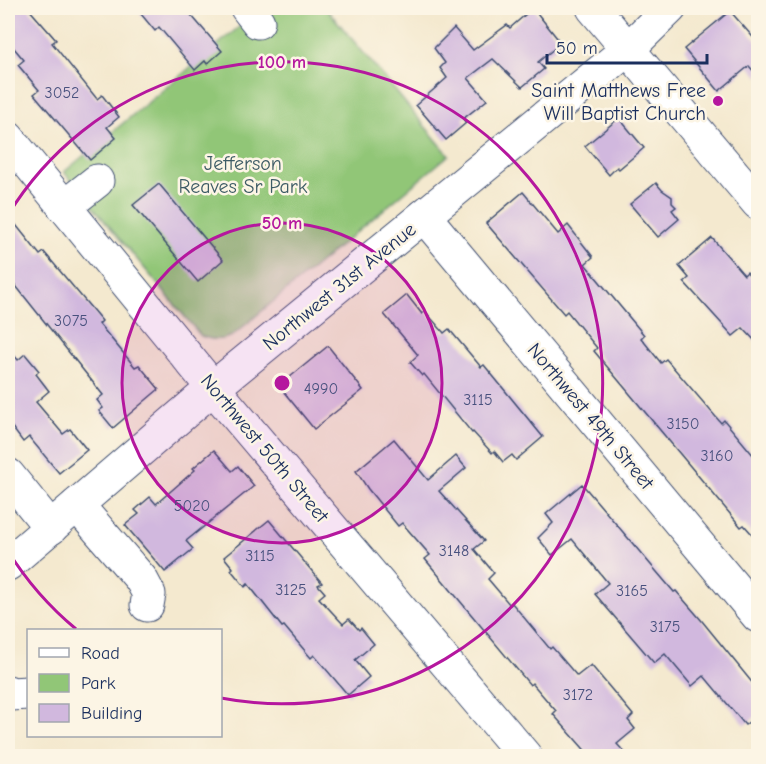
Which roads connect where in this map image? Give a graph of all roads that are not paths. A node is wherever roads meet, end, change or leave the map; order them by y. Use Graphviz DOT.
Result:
graph roads {
  1 [pos="593,8"];
  2 [pos="670,8"];
  3 [pos="628,49"];
  4 [pos="8,138"];
  5 [pos="98,181"];
  6 [pos="759,203"];
  7 [pos="64,207"];
  8 [pos="424,216"];
  9 [pos="213,388"];
  10 [pos="8,476"];
  11 [pos="77,505"];
  12 [pos="51,528"];
  13 [pos="8,564"];
  14 [pos="147,605"];
  15 [pos="759,616"];
  16 [pos="8,692"];
  17 [pos="27,693"];
  18 [pos="525,756"];
  1 -- 3 [label="street"];
  2 -- 3 [label="street, Northwest 31st Avenue"];
  3 -- 6 [label="street"];
  3 -- 8 [label="street, Northwest 31st Avenue"];
  4 -- 7 [label="street, Northwest 50th Street"];
  5 -- 7 [label="street"];
  7 -- 9 [label="street, Northwest 50th Street"];
  8 -- 9 [label="street, Northwest 31st Avenue"];
  8 -- 15 [label="street, Northwest 49th Street"];
  9 -- 11 [label="street, Northwest 31st Avenue"];
  9 -- 18 [label="street, Northwest 50th Street"];
  10 -- 12 [label="street"];
  11 -- 12 [label="street, Northwest 31st Avenue"];
  11 -- 14 [label="street"];
  12 -- 13 [label="street, Northwest 31st Avenue"];
  16 -- 17 [label="street"];
}
